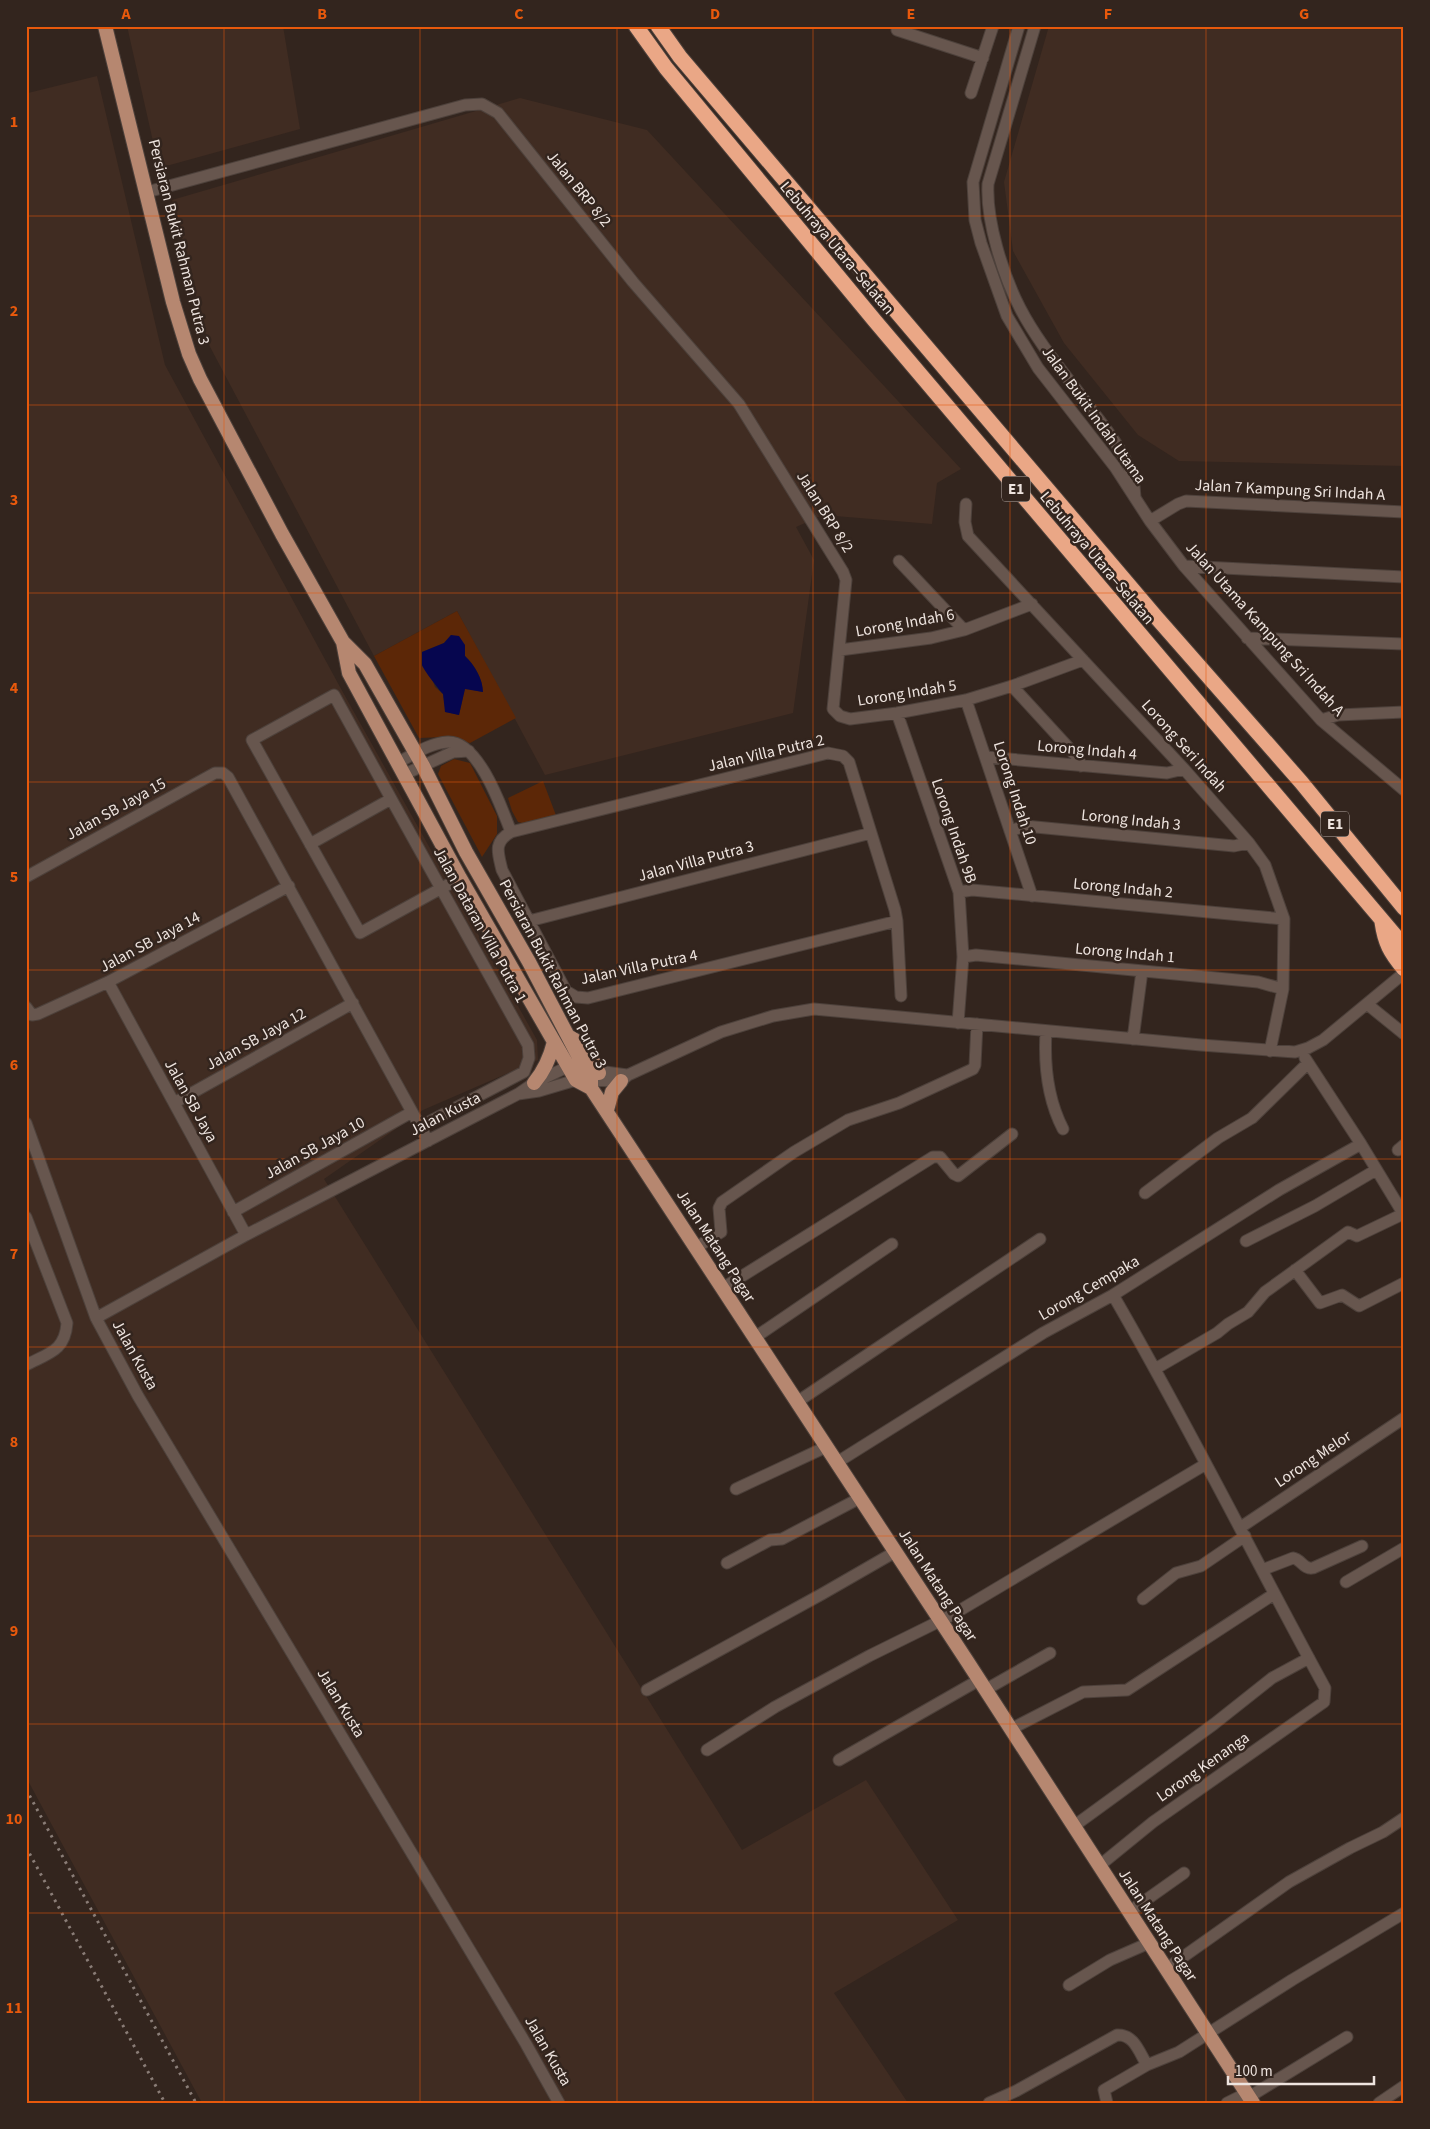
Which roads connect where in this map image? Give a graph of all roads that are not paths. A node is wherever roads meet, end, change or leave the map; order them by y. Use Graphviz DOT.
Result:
graph roads {
  1 [pos="106,26"];
  2 [pos="636,26"];
  3 [pos="658,26"];
  4 [pos="993,26"];
  5 [pos="1019,26"];
  6 [pos="1035,26"];
  7 [pos="897,30"];
  8 [pos="983,58"];
  9 [pos="971,94"];
  10 [pos="147,192"];
  11 [pos="1135,499"];
  12 [pos="966,504"];
  13 [pos="1404,512"];
  14 [pos="1150,521"];
  15 [pos="899,561"];
  16 [pos="1184,566"];
  17 [pos="1404,577"];
  18 [pos="846,580"];
  19 [pos="1032,604"];
  20 [pos="964,630"];
  21 [pos="1247,638"];
  22 [pos="343,642"];
  23 [pos="1404,644"];
  24 [pos="840,650"];
  25 [pos="1083,660"];
  26 [pos="1012,686"];
  27 [pos="966,700"];
  28 [pos="1404,712"];
  29 [pos="897,713"];
  30 [pos="1321,720"];
  31 [pos="986,757"];
  32 [pos="419,760"];
  33 [pos="1081,766"];
  34 [pos="402,768"];
  35 [pos="1184,769"];
  36 [pos="1404,790"];
  37 [pos="391,799"];
  38 [pos="1010,831"];
  39 [pos="512,832"];
  40 [pos="871,833"];
  41 [pos="1249,843"];
  42 [pos="310,844"];
  43 [pos="26,877"];
  44 [pos="460,878"];
  45 [pos="289,886"];
  46 [pos="441,888"];
  47 [pos="959,892"];
  48 [pos="1032,896"];
  49 [pos="1404,908"];
  50 [pos="1284,919"];
  51 [pos="529,921"];
  52 [pos="897,921"];
  53 [pos="1398,950"];
  54 [pos="963,957"];
  55 [pos="529,962"];
  56 [pos="1142,971"];
  57 [pos="1404,971"];
  58 [pos="108,982"];
  59 [pos="519,982"];
  60 [pos="1283,989"];
  61 [pos="901,996"];
  62 [pos="353,1003"];
  63 [pos="1367,1004"];
  64 [pos="26,1007"];
  65 [pos="958,1022"];
  66 [pos="977,1024"];
  67 [pos="1046,1031"];
  68 [pos="1404,1034"];
  69 [pos="560,1038"];
  70 [pos="1132,1039"];
  71 [pos="1270,1050"];
  72 [pos="1300,1050"];
  73 [pos="1308,1063"];
  74 [pos="585,1076"];
  75 [pos="625,1078"];
  76 [pos="534,1083"];
  77 [pos="518,1094"];
  78 [pos="174,1103"];
  79 [pos="607,1110"];
  80 [pos="450,1111"];
  81 [pos="412,1112"];
  82 [pos="26,1124"];
  83 [pos="421,1126"];
  84 [pos="458,1126"];
  85 [pos="1063,1130"];
  86 [pos="1012,1134"];
  87 [pos="428,1141"];
  88 [pos="1361,1144"];
  89 [pos="1376,1170"];
  90 [pos="1145,1193"];
  91 [pos="233,1212"];
  92 [pos="1404,1215"];
  93 [pos="27,1221"];
  94 [pos="246,1235"];
  95 [pos="1040,1239"];
  96 [pos="1246,1240"];
  97 [pos="892,1244"];
  98 [pos="697,1247"];
  99 [pos="1295,1270"];
  100 [pos="1404,1283"];
  101 [pos="723,1288"];
  102 [pos="1113,1295"];
  103 [pos="96,1318"];
  104 [pos="754,1338"];
  105 [pos="26,1365"];
  106 [pos="1155,1369"];
  107 [pos="797,1402"];
  108 [pos="1404,1418"];
  109 [pos="826,1447"];
  110 [pos="836,1463"];
  111 [pos="1206,1464"];
  112 [pos="736,1489"];
  113 [pos="860,1498"];
  114 [pos="1243,1531"];
  115 [pos="1362,1546"];
  116 [pos="1404,1548"];
  117 [pos="895,1552"];
  118 [pos="727,1563"];
  119 [pos="1262,1570"];
  120 [pos="1346,1582"];
  121 [pos="1274,1594"];
  122 [pos="1143,1599"];
  123 [pos="940,1620"];
  124 [pos="1050,1653"];
  125 [pos="1309,1658"];
  126 [pos="982,1685"];
  127 [pos="647,1690"];
  128 [pos="1011,1729"];
  129 [pos="707,1750"];
  130 [pos="839,1760"];
  131 [pos="1404,1818"];
  132 [pos="1074,1826"];
  133 [pos="1099,1866"];
  134 [pos="1184,1873"];
  135 [pos="1129,1912"];
  136 [pos="1404,1913"];
  137 [pos="1149,1943"];
  138 [pos="1166,1969"];
  139 [pos="1069,1985"];
  140 [pos="1209,2035"];
  141 [pos="1347,2036"];
  142 [pos="1147,2065"];
  143 [pos="1404,2086"];
  144 [pos="1250,2098"];
  145 [pos="559,2103"];
  146 [pos="989,2103"];
  147 [pos="1107,2103"];
  148 [pos="1227,2103"];
  149 [pos="1379,2103"];
  1 -- 10 [label="main road, Persiaran Bukit Rahman Putra 3"];
  2 -- 53 [label="highway, Lebuhraya Utara–Selatan / E1"];
  3 -- 49 [label="highway, Lebuhraya Utara–Selatan / E1"];
  4 -- 8 [label="street"];
  5 -- 11 [label="street, Jalan Bukit Indah Utama"];
  6 -- 11 [label="street, Jalan Bukit Indah Utama"];
  7 -- 8 [label="street"];
  8 -- 9 [label="street"];
  10 -- 18 [label="street, Jalan BRP 8/2"];
  10 -- 22 [label="main road, Persiaran Bukit Rahman Putra 3"];
  11 -- 14 [label="street, Jalan Utama Kampung Sri Indah A"];
  12 -- 19 [label="street, Lorong Seri Indah"];
  13 -- 14 [label="street, Jalan 7 Kampung Sri Indah A"];
  14 -- 16 [label="street, Jalan Utama Kampung Sri Indah A"];
  15 -- 20 [label="street"];
  16 -- 17 [label="street"];
  16 -- 21 [label="street, Jalan Utama Kampung Sri Indah A"];
  18 -- 24 [label="street, Lorong Indah 5"];
  19 -- 20 [label="street, Lorong Indah 6"];
  19 -- 25 [label="street, Lorong Seri Indah"];
  20 -- 24 [label="street, Lorong Indah 6"];
  21 -- 23 [label="street"];
  21 -- 30 [label="street, Jalan Utama Kampung Sri Indah A"];
  22 -- 32 [label="main road, Persiaran Bukit Rahman Putra 3"];
  22 -- 34 [label="main road, Persiaran Bukit Rahman Putra 3"];
  24 -- 29 [label="street, Lorong Indah 5"];
  25 -- 26 [label="street, Lorong Indah 5"];
  25 -- 35 [label="street, Lorong Seri Indah"];
  26 -- 27 [label="street, Lorong Indah 5"];
  26 -- 33 [label="street"];
  27 -- 29 [label="street, Lorong Indah 5"];
  27 -- 31 [label="street, Lorong Indah 10"];
  28 -- 30 [label="street"];
  29 -- 47 [label="street, Lorong Indah 9B"];
  30 -- 36 [label="street, Jalan Utama Kampung Sri Indah A"];
  31 -- 33 [label="street, Lorong Indah 4"];
  31 -- 38 [label="street, Lorong Indah 10"];
  32 -- 34 [label="street"];
  32 -- 39 [label="street"];
  32 -- 55 [label="main road, Persiaran Bukit Rahman Putra 3"];
  33 -- 35 [label="street, Lorong Indah 4"];
  34 -- 44 [label="main road, Persiaran Bukit Rahman Putra 3"];
  35 -- 41 [label="street, Lorong Seri Indah"];
  37 -- 42 [label="street"];
  37 -- 42 [label="street, Jalan Dataran Villa Putra 1"];
  37 -- 46 [label="street, Jalan Dataran Villa Putra 1"];
  38 -- 41 [label="street, Lorong Indah 3"];
  38 -- 48 [label="street, Lorong Indah 10"];
  39 -- 40 [label="street, Jalan Villa Putra 2"];
  39 -- 51 [label="street, Jalan Villa Putra 4"];
  40 -- 51 [label="street, Jalan Villa Putra 3"];
  40 -- 52 [label="street, Jalan Villa Putra 2"];
  41 -- 50 [label="street, Lorong Seri Indah"];
  42 -- 46 [label="street"];
  43 -- 45 [label="street, Jalan SB Jaya 15"];
  44 -- 46 [label="street"];
  44 -- 59 [label="main road, Persiaran Bukit Rahman Putra 3"];
  45 -- 58 [label="street, Jalan SB Jaya 14"];
  45 -- 62 [label="street"];
  46 -- 80 [label="street, Jalan Dataran Villa Putra 1"];
  47 -- 48 [label="street, Lorong Indah 2"];
  47 -- 54 [label="street, Lorong Indah 9B"];
  48 -- 50 [label="street, Lorong Indah 2"];
  50 -- 60 [label="street, Lorong Seri Indah"];
  51 -- 52 [label="street, Jalan Villa Putra 4"];
  52 -- 61 [label="street, Jalan Villa Putra 2"];
  53 -- 57 [label="highway, Lebuhraya Utara–Selatan"];
  54 -- 56 [label="street, Lorong Indah 1"];
  54 -- 65 [label="street, Lorong Indah 9B"];
  55 -- 59 [label="main road"];
  55 -- 69 [label="main road, Persiaran Bukit Rahman Putra 3"];
  56 -- 60 [label="street, Lorong Indah 1"];
  56 -- 70 [label="street"];
  57 -- 63 [label="street"];
  58 -- 64 [label="street, Jalan SB Jaya 14"];
  58 -- 78 [label="street, Jalan SB Jaya"];
  59 -- 69 [label="main road, Persiaran Bukit Rahman Putra 3"];
  60 -- 71 [label="street, Lorong Seri Indah"];
  62 -- 78 [label="street, Jalan SB Jaya 12"];
  62 -- 81 [label="street"];
  63 -- 68 [label="street"];
  63 -- 72 [label="street"];
  65 -- 66 [label="street"];
  65 -- 75 [label="street"];
  66 -- 67 [label="street"];
  66 -- 98 [label="street"];
  67 -- 70 [label="street"];
  67 -- 85 [label="street"];
  69 -- 74 [label="main road, Persiaran Bukit Rahman Putra 3"];
  69 -- 74 [label="main road"];
  69 -- 76 [label="main road"];
  70 -- 71 [label="street"];
  71 -- 72 [label="street"];
  72 -- 73 [label="street"];
  73 -- 88 [label="street"];
  73 -- 90 [label="street"];
  74 -- 75 [label="street"];
  74 -- 76 [label="street, Jalan Kusta"];
  74 -- 77 [label="street, Jalan Kusta"];
  74 -- 79 [label="main road, Jalan Matang Pagar"];
  75 -- 79 [label="main road"];
  76 -- 77 [label="street, Jalan Kusta"];
  77 -- 84 [label="street, Jalan Kusta"];
  78 -- 91 [label="street, Jalan SB Jaya"];
  79 -- 98 [label="main road, Jalan Matang Pagar"];
  80 -- 83 [label="street, Jalan Dataran Villa Putra 1"];
  80 -- 84 [label="street"];
  81 -- 83 [label="street"];
  81 -- 91 [label="street, Jalan SB Jaya 10"];
  82 -- 103 [label="street, Jalan Kusta"];
  83 -- 87 [label="street"];
  84 -- 87 [label="street, Jalan Kusta"];
  86 -- 101 [label="street"];
  87 -- 94 [label="street, Jalan Kusta"];
  88 -- 89 [label="street"];
  88 -- 102 [label="street, Lorong Cempaka"];
  89 -- 92 [label="street"];
  89 -- 96 [label="street"];
  91 -- 94 [label="street, Jalan SB Jaya"];
  92 -- 99 [label="street"];
  93 -- 105 [label="street"];
  94 -- 103 [label="street, Jalan Kusta"];
  95 -- 107 [label="street"];
  97 -- 104 [label="street"];
  98 -- 101 [label="main road, Jalan Matang Pagar"];
  99 -- 100 [label="street"];
  99 -- 106 [label="street"];
  101 -- 104 [label="main road, Jalan Matang Pagar"];
  102 -- 106 [label="street"];
  102 -- 110 [label="street, Lorong Cempaka"];
  103 -- 145 [label="street, Jalan Kusta"];
  104 -- 107 [label="main road, Jalan Matang Pagar"];
  106 -- 111 [label="street"];
  107 -- 109 [label="main road, Jalan Matang Pagar"];
  108 -- 114 [label="street, Lorong Melor"];
  109 -- 110 [label="main road, Jalan Matang Pagar"];
  109 -- 112 [label="street"];
  110 -- 113 [label="main road, Jalan Matang Pagar"];
  111 -- 114 [label="street"];
  111 -- 123 [label="street"];
  113 -- 117 [label="main road, Jalan Matang Pagar"];
  113 -- 118 [label="street"];
  114 -- 119 [label="street"];
  114 -- 122 [label="street, Lorong Melor"];
  115 -- 119 [label="street"];
  116 -- 120 [label="street"];
  117 -- 123 [label="main road, Jalan Matang Pagar"];
  117 -- 127 [label="street"];
  119 -- 121 [label="street"];
  121 -- 125 [label="street"];
  121 -- 128 [label="street"];
  123 -- 126 [label="main road, Jalan Matang Pagar"];
  123 -- 129 [label="street"];
  124 -- 126 [label="street"];
  125 -- 132 [label="street"];
  125 -- 133 [label="street, Lorong Kenanga"];
  126 -- 128 [label="main road, Jalan Matang Pagar"];
  126 -- 130 [label="street"];
  128 -- 132 [label="main road, Jalan Matang Pagar"];
  131 -- 138 [label="street"];
  132 -- 133 [label="main road, Jalan Matang Pagar"];
  133 -- 135 [label="main road, Jalan Matang Pagar"];
  134 -- 135 [label="street"];
  135 -- 137 [label="main road, Jalan Matang Pagar"];
  136 -- 140 [label="street"];
  137 -- 138 [label="main road, Jalan Matang Pagar"];
  137 -- 139 [label="street"];
  138 -- 140 [label="main road, Jalan Matang Pagar"];
  140 -- 142 [label="street"];
  140 -- 144 [label="main road, Jalan Matang Pagar"];
  141 -- 144 [label="street"];
  142 -- 146 [label="street"];
  142 -- 147 [label="street"];
  143 -- 149 [label="street"];
  144 -- 148 [label="street"];
}
